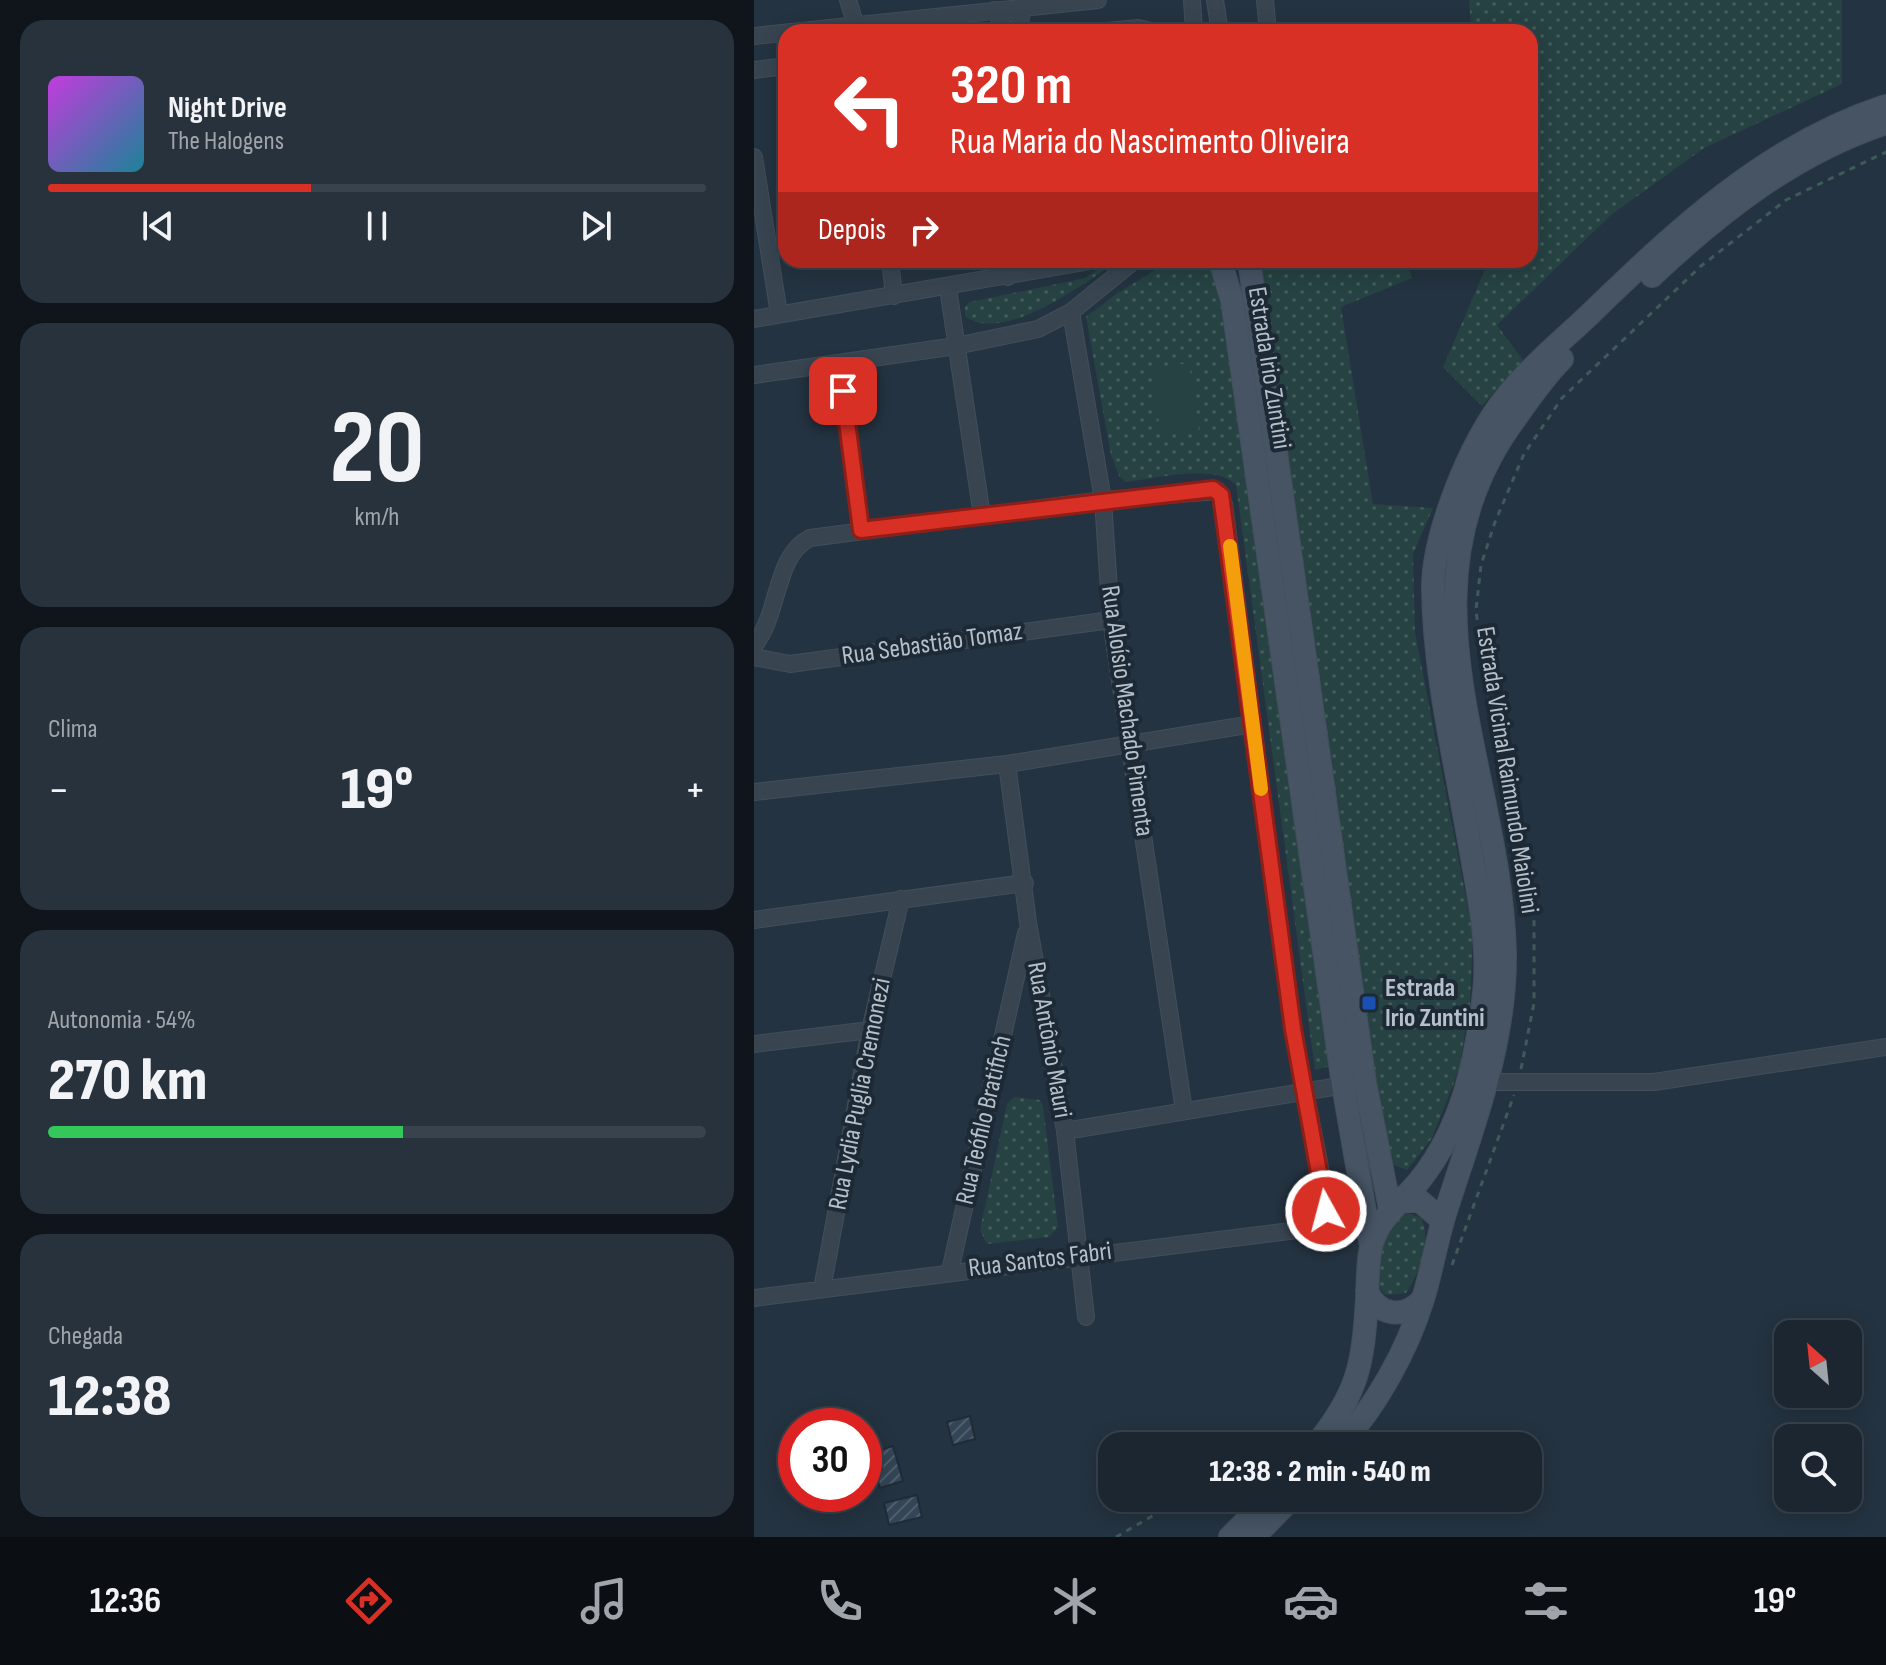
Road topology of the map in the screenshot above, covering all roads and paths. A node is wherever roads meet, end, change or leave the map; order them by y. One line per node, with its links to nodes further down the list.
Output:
1 (848, 0): 8 (street)
2 (1098, 0): 6 (street)
3 (1192, 0): 12 (street)
4 (1215, 0): 13 (street)
5 (1265, 0): 14 (street)
6 (1023, 8): 7 (street); 11 (street)
7 (994, 10): 8 (street); 10 (street)
8 (855, 23): 9 (street)
9 (847, 24)
10 (1002, 24)
11 (1020, 24)
12 (1194, 24)
13 (1219, 24)
14 (1267, 24)
15 (778, 33): 16 (street)
16 (754, 36)
17 (778, 67): 18 (street)
18 (754, 70)
19 (1886, 106): 59 (main road, Estrada Vicinal Raimundo Maiolini)
20 (1886, 123): 53 (main road, Estrada Vicinal Raimundo Maiolini)
21 (1886, 152): 54 (path)
22 (754, 157): 31 (street)
23 (891, 268): 29 (street)
24 (1008, 268): 28 (street)
25 (1125, 268): 30 (street)
26 (1222, 268): 55 (main road, Estrada Irio Zuntini)
27 (1250, 268): 55 (main road, Estrada Irio Zuntini)
28 (948, 288): 29 (street); 33 (street)
29 (894, 296): 31 (street)
30 (1071, 312): 33 (street); 36 (street, Rua Aloísio Machado Pimenta)
31 (779, 314): 32 (street)
32 (754, 319)
33 (956, 346): 34 (street); 37 (street)
34 (840, 363): 35 (street); 38 (street)
35 (754, 375)
36 (1103, 500): 37 (street); 39 (street, Rua Aloísio Machado Pimenta); 42 (street)
37 (982, 516): 38 (street)
38 (861, 530): 40 (street)
39 (1111, 620): 41 (street, Rua Sebastião Tomaz); 43 (street, Rua Aloísio Machado Pimenta)
40 (754, 646)
41 (754, 657)
42 (1253, 724): 43 (street); 56 (street)
43 (1130, 744): 44 (street); 57 (street, Rua Aloísio Machado Pimenta)
44 (1007, 764): 45 (street); 46 (street, Rua Antônio Mauri)
45 (754, 792)
46 (1025, 883): 47 (street); 49 (street, Rua Antônio Mauri)
47 (901, 899): 48 (street); 50 (street, Rua Lydia Puglia Cremonezi)
48 (754, 920)
49 (1028, 922): 58 (street, Rua Antônio Mauri); 64 (street, Rua Teófilo Bratifich)
50 (870, 1030): 51 (street); 65 (street, Rua Lydia Puglia Cremonezi)
51 (754, 1044)
52 (1886, 1047): 54 (street)
53 (1489, 1082): 54 (street); 60 (main road, Estrada Vicinal Raimundo Maiolini)
54 (1518, 1083): 63 (path)
55 (1354, 1084): 56 (street); 59 (main road, Estrada Irio Zuntini); 61 (main road, Estrada Irio Zuntini)
56 (1306, 1090): 57 (street); 62 (street, Rua Santos Fabri)
57 (1184, 1111): 58 (street)
58 (1065, 1131): 62 (street, Rua Antônio Mauri)
59 (1395, 1205): 60 (main road); 61 (main road, Estrada Vicinal Raimundo Maiolini)
60 (1443, 1221): 68 (main road, Estrada Vicinal Raimundo Maiolini)
61 (1371, 1246): 66 (main road)
62 (1078, 1256): 64 (street, Rua Santos Fabri); 69 (street, Rua Antônio Mauri)
63 (1450, 1270)
64 (950, 1271): 65 (street, Rua Santos Fabri)
65 (822, 1289): 67 (street, Rua Santos Fabri)
66 (1367, 1291): 68 (main road); 70 (main road)
67 (754, 1298)
68 (1423, 1299): 71 (main road, Estrada Vicinal Raimundo Maiolini)
69 (1086, 1317)
70 (1326, 1432)
71 (1350, 1432)
72 (1164, 1512): 75 (path)
73 (1273, 1512): 74 (main road)
74 (1251, 1528): 76 (main road)
75 (1116, 1537)
76 (1230, 1537)

